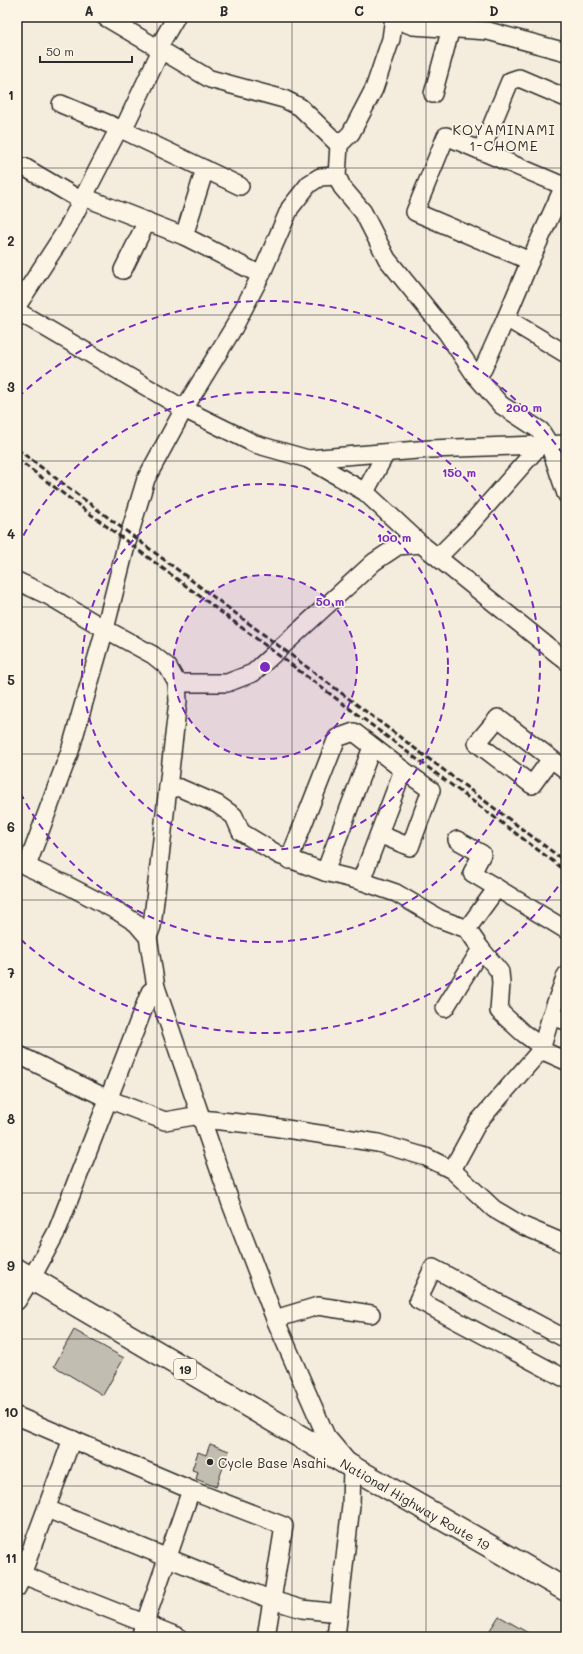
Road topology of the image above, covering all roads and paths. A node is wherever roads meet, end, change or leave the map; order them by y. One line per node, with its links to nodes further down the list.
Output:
1 (105, 17): 5 (street)
2 (176, 17): 5 (street)
3 (394, 18): 4 (street); 11 (street)
4 (451, 28): 6 (street); 7 (street)
5 (159, 49): 10 (street); 11 (street)
6 (566, 52)
7 (432, 94)
8 (566, 98): 12 (street)
9 (61, 104): 10 (street)
10 (121, 129): 14 (street); 18 (street)
11 (340, 145): 15 (street)
12 (480, 151): 17 (street); 21 (street)
13 (24, 167): 18 (street)
14 (206, 169): 16 (street); 20 (street)
15 (336, 176): 23 (street); 28 (street)
16 (240, 186)
17 (565, 186): 21 (street)
18 (83, 199): 19 (street); 24 (street)
19 (146, 221): 20 (street); 22 (street)
20 (184, 236): 23 (street)
21 (530, 261): 26 (street)
22 (124, 270)
23 (262, 275): 29 (street)
24 (17, 306)
25 (17, 311): 29 (street)
26 (506, 318): 27 (street); 28 (street)
27 (566, 354)
28 (474, 375): 30 (street)
29 (184, 409): 33 (street); 39 (street)
30 (545, 444): 31 (street); 32 (street); 35 (street); 37 (street)
31 (566, 444)
32 (386, 452): 33 (street); 34 (street)
33 (308, 459): 34 (street)
34 (365, 492): 36 (street)
35 (566, 494)
36 (421, 544): 37 (street); 41 (street)
37 (438, 557): 40 (street)
38 (17, 581): 39 (street)
39 (104, 629): 41 (street); 50 (street)
40 (566, 661)
41 (177, 683): 46 (street)
42 (372, 747): 44 (street); 49 (street); 51 (street)
43 (551, 759): 45 (street)
44 (403, 770): 47 (street); 47 (street)
45 (566, 770)
46 (168, 787): 49 (street); 56 (street)
47 (380, 834): 52 (street)
48 (457, 840): 53 (street)
49 (289, 860): 51 (street)
50 (22, 864): 56 (street)
51 (325, 872): 52 (street)
52 (362, 881): 54 (street)
53 (497, 888): 54 (street); 55 (street)
54 (467, 929): 57 (street)
55 (566, 930)
56 (148, 937): 59 (street)
57 (481, 949): 60 (street); 62 (street)
58 (566, 975): 61 (street)
59 (156, 986): 65 (street); 66 (street)
60 (445, 1008)
61 (558, 1019): 62 (street)
62 (542, 1048): 64 (street); 67 (street)
63 (17, 1054): 65 (street)
64 (566, 1061)
65 (108, 1099): 66 (street); 69 (street)
66 (200, 1117): 67 (street); 72 (street)
67 (452, 1170): 68 (street)
68 (566, 1244)
69 (24, 1274): 70 (street); 77 (highway, National Highway Route 19 / 19)
70 (17, 1301)
71 (371, 1314): 72 (street)
72 (275, 1319): 77 (street)
73 (566, 1339): 74 (street)
74 (566, 1379)
75 (17, 1416): 76 (street)
76 (72, 1439): 78 (street); 79 (street)
77 (352, 1468): 82 (highway, National Highway Route 19 / 19); 84 (street)
78 (191, 1490): 80 (street); 83 (street)
79 (47, 1509): 80 (street); 81 (street)
80 (168, 1558): 83 (street); 85 (street)
81 (20, 1581): 85 (street)
82 (566, 1590)
83 (272, 1600): 84 (street); 87 (street)
84 (339, 1613): 88 (street)
85 (143, 1631): 86 (street)
86 (179, 1637)
87 (266, 1637)
88 (336, 1637)

